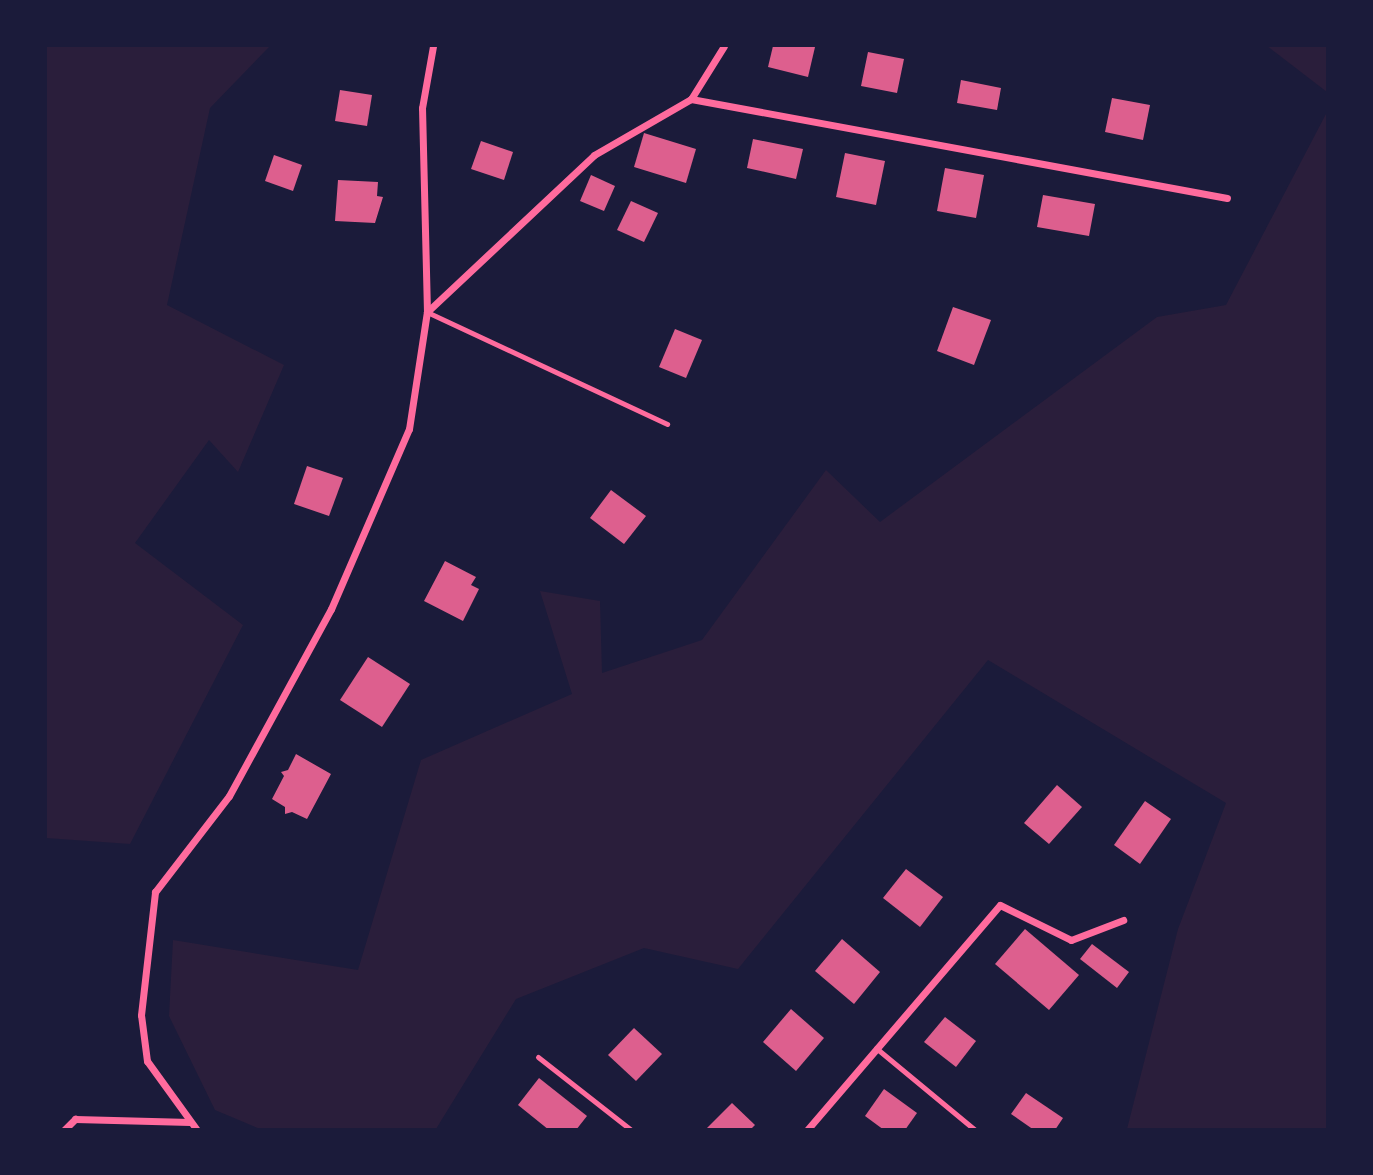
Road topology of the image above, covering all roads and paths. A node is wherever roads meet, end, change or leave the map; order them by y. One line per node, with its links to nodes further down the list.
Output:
1 (433, 46): 5 (street)
2 (724, 46): 3 (street)
3 (691, 99): 4 (street); 5 (street)
4 (1227, 198)
5 (427, 312): 6 (lane); 10 (street)
6 (667, 424)
7 (1123, 920): 8 (street)
8 (876, 1048): 14 (street); 15 (lane)
9 (538, 1057): 13 (lane)
10 (190, 1122): 11 (street); 12 (street)
11 (64, 1129)
12 (197, 1129)
13 (631, 1129)
14 (807, 1129)
15 (975, 1129)

